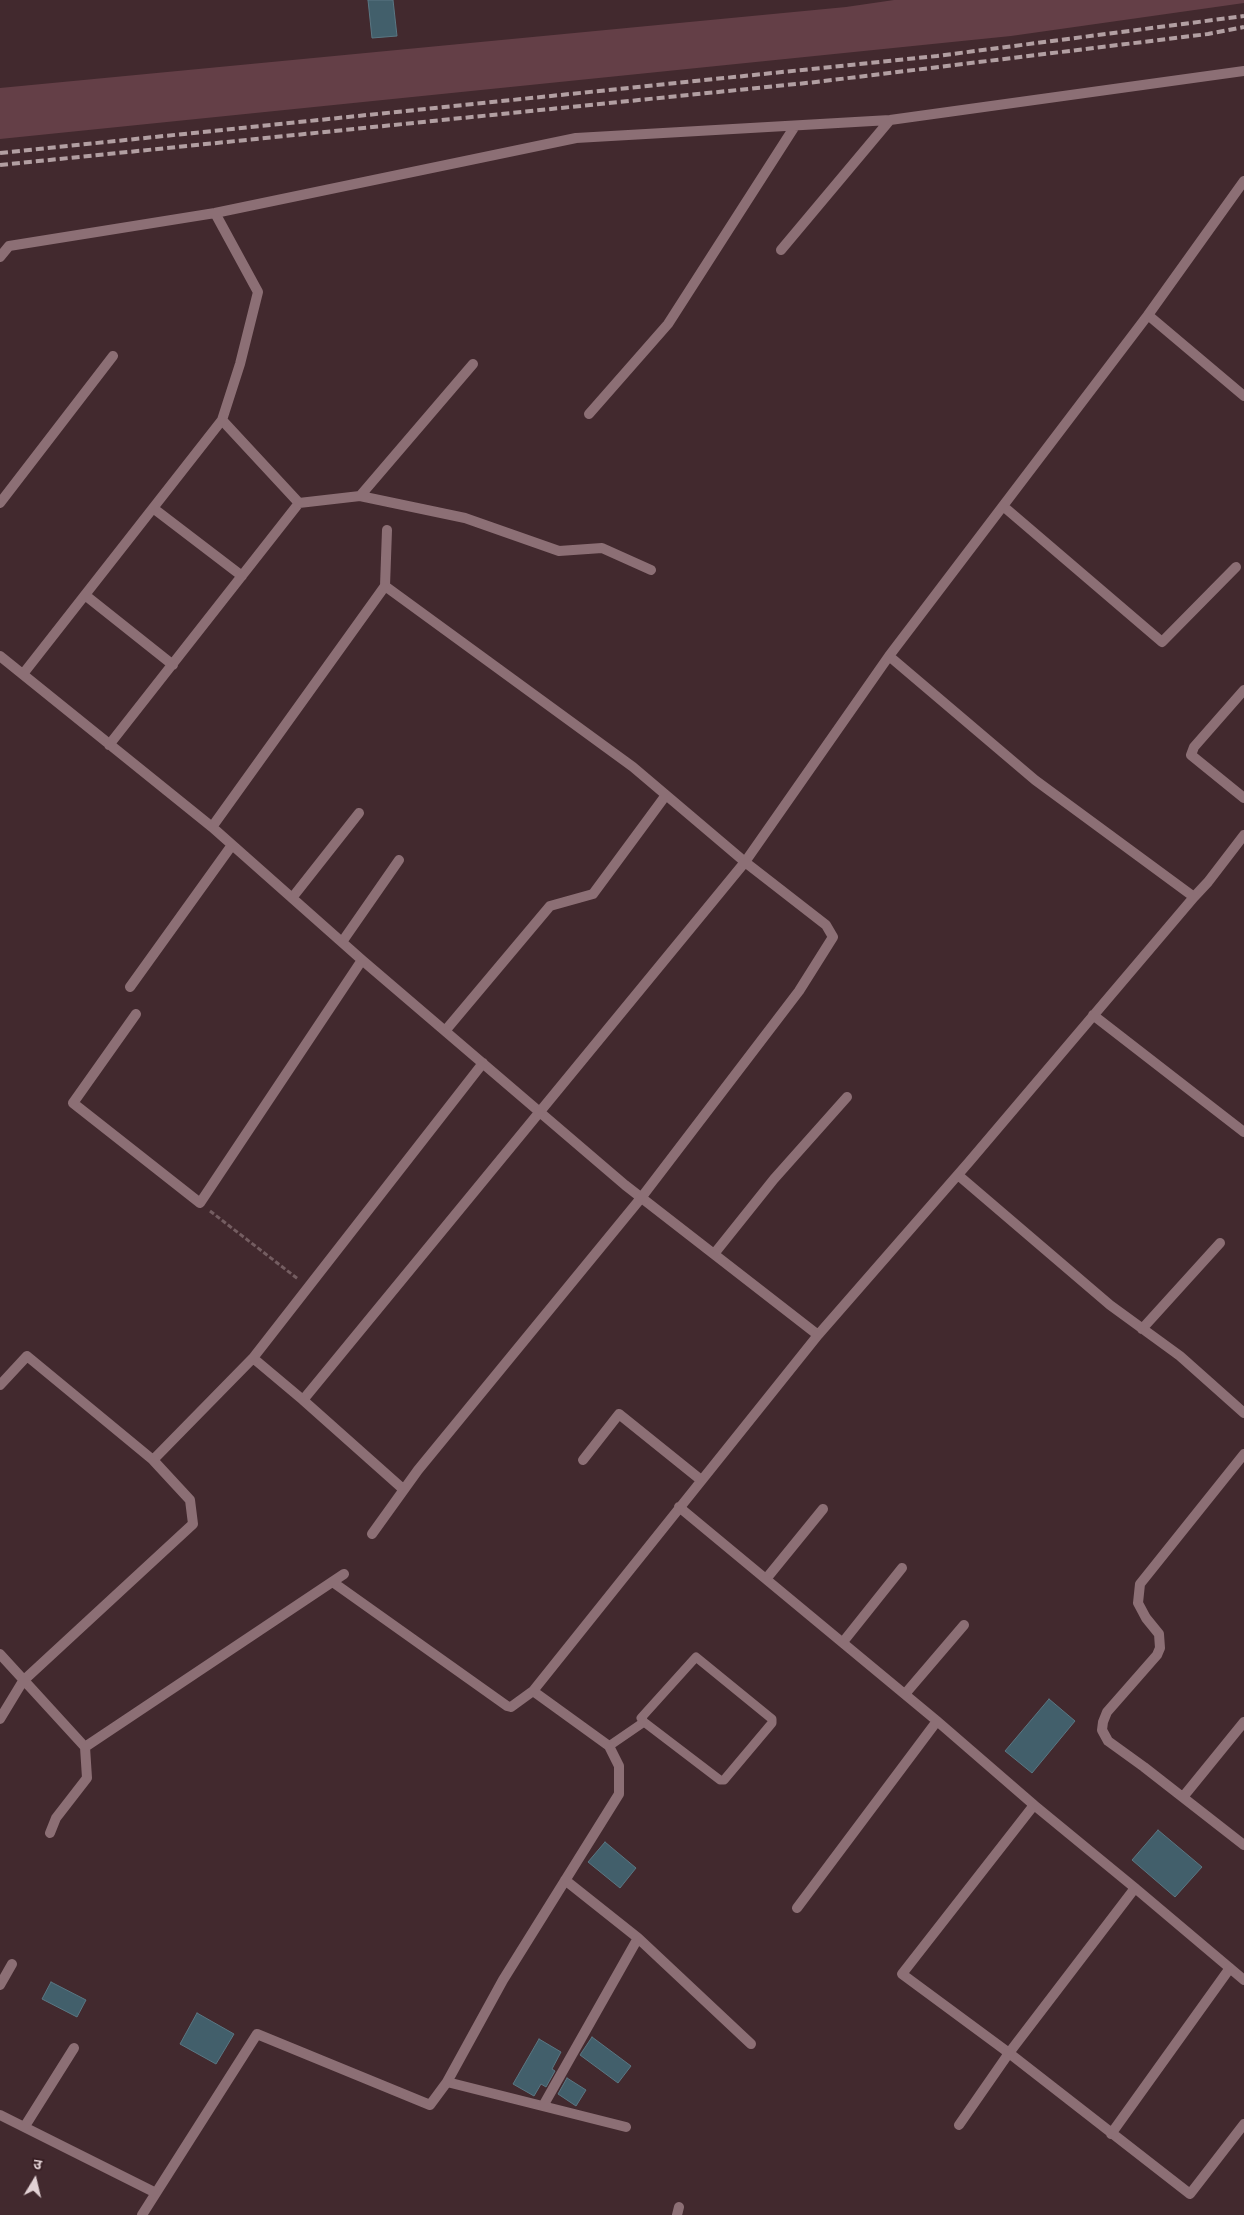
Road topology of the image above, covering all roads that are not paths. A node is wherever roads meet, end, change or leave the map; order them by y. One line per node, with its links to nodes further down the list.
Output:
1 (1244, 71): 2 (street)
2 (890, 120): 3 (street); 6 (street)
3 (795, 126): 5 (street); 12 (street)
4 (1244, 181): 8 (street)
5 (215, 213): 7 (street); 13 (street)
6 (781, 250)
7 (0, 257)
8 (1148, 315): 11 (street); 17 (street)
9 (114, 356): 15 (street)
10 (473, 364): 14 (street)
11 (1244, 396)
12 (588, 414)
13 (222, 420): 16 (street); 18 (street)
14 (360, 496): 16 (street); 21 (street)
15 (0, 503)
16 (299, 503): 22 (street)
17 (1003, 506): 20 (street); 26 (street)
18 (153, 508): 22 (street); 24 (street)
19 (387, 530): 23 (street)
20 (1236, 567)
21 (650, 570)
22 (242, 576): 27 (street)
23 (385, 586): 31 (street); 34 (street)
24 (85, 595): 27 (street); 28 (street)
25 (0, 656): 28 (street)
26 (889, 656): 38 (street); 39 (street)
27 (172, 665): 30 (street)
28 (23, 674): 30 (street)
29 (1244, 690): 32 (street)
30 (109, 745): 34 (street)
31 (666, 795): 38 (street); 46 (street)
32 (1244, 798)
33 (359, 813): 40 (street)
34 (212, 827): 36 (street)
35 (1244, 835): 39 (street)
36 (232, 845): 40 (street); 43 (street)
37 (399, 860): 41 (street)
38 (745, 862): 49 (street); 52 (street)
39 (1194, 897): 45 (street)
40 (292, 898): 41 (street)
41 (342, 942): 42 (street)
42 (362, 960): 44 (street); 46 (street)
43 (130, 987)
44 (136, 1014)
45 (1093, 1015): 50 (street); 51 (street)
46 (445, 1031): 47 (street)
47 (482, 1063): 49 (street); 57 (street)
48 (847, 1097): 54 (street)
49 (539, 1112): 52 (street); 59 (street)
50 (1244, 1132)
51 (958, 1175): 55 (street); 56 (street)
52 (641, 1198): 54 (street); 65 (street)
53 (1220, 1243): 55 (street)
54 (714, 1254): 56 (street)
55 (1142, 1329): 60 (street)
56 (818, 1335): 64 (street)
57 (253, 1358): 59 (street); 62 (street)
58 (0, 1385): 62 (street)
59 (303, 1400): 65 (street)
60 (1244, 1413)
61 (1244, 1454): 85 (street)
62 (153, 1460): 76 (street)
63 (583, 1460): 64 (street)
64 (701, 1480): 66 (street)
65 (402, 1489): 68 (street)
66 (679, 1506): 71 (street); 77 (street)
67 (823, 1509): 71 (street)
68 (372, 1534)
69 (902, 1568): 74 (street)
70 (344, 1574): 72 (street)
71 (766, 1579): 74 (street)
72 (334, 1583): 77 (street); 84 (street)
73 (964, 1625): 78 (street)
74 (843, 1642): 78 (street)
75 (0, 1654): 76 (street)
76 (23, 1681): 79 (street); 84 (street)
77 (533, 1692): 83 (street)
78 (905, 1694): 80 (street)
79 (0, 1719)
80 (937, 1721): 86 (street); 91 (street)
81 (644, 1722): 81 (lane); 83 (lane)
82 (1244, 1722): 85 (street)
83 (609, 1746): 89 (street)
84 (86, 1747): 87 (street)
85 (1184, 1797): 88 (street)
86 (1034, 1805): 90 (street); 99 (street)
87 (50, 1833)
88 (1244, 1845)
89 (565, 1880): 92 (street); 100 (street)
90 (1135, 1888): 94 (street); 99 (street)
91 (797, 1908)
92 (638, 1938): 97 (street); 101 (street)
93 (12, 1964): 96 (street)
94 (1230, 1968): 95 (street); 107 (street)
95 (1244, 1980)
96 (0, 1985)
97 (751, 2044)
98 (74, 2048): 105 (street)
99 (1009, 2053): 104 (street); 107 (street)
100 (446, 2082): 101 (street); 108 (street)
101 (543, 2106): 106 (street)
102 (0, 2115): 105 (street)
103 (1244, 2124): 107 (street)
104 (959, 2125)
105 (25, 2126): 108 (street)
106 (626, 2127)
107 (1111, 2134)
108 (154, 2192): 109 (street)
109 (142, 2215)

